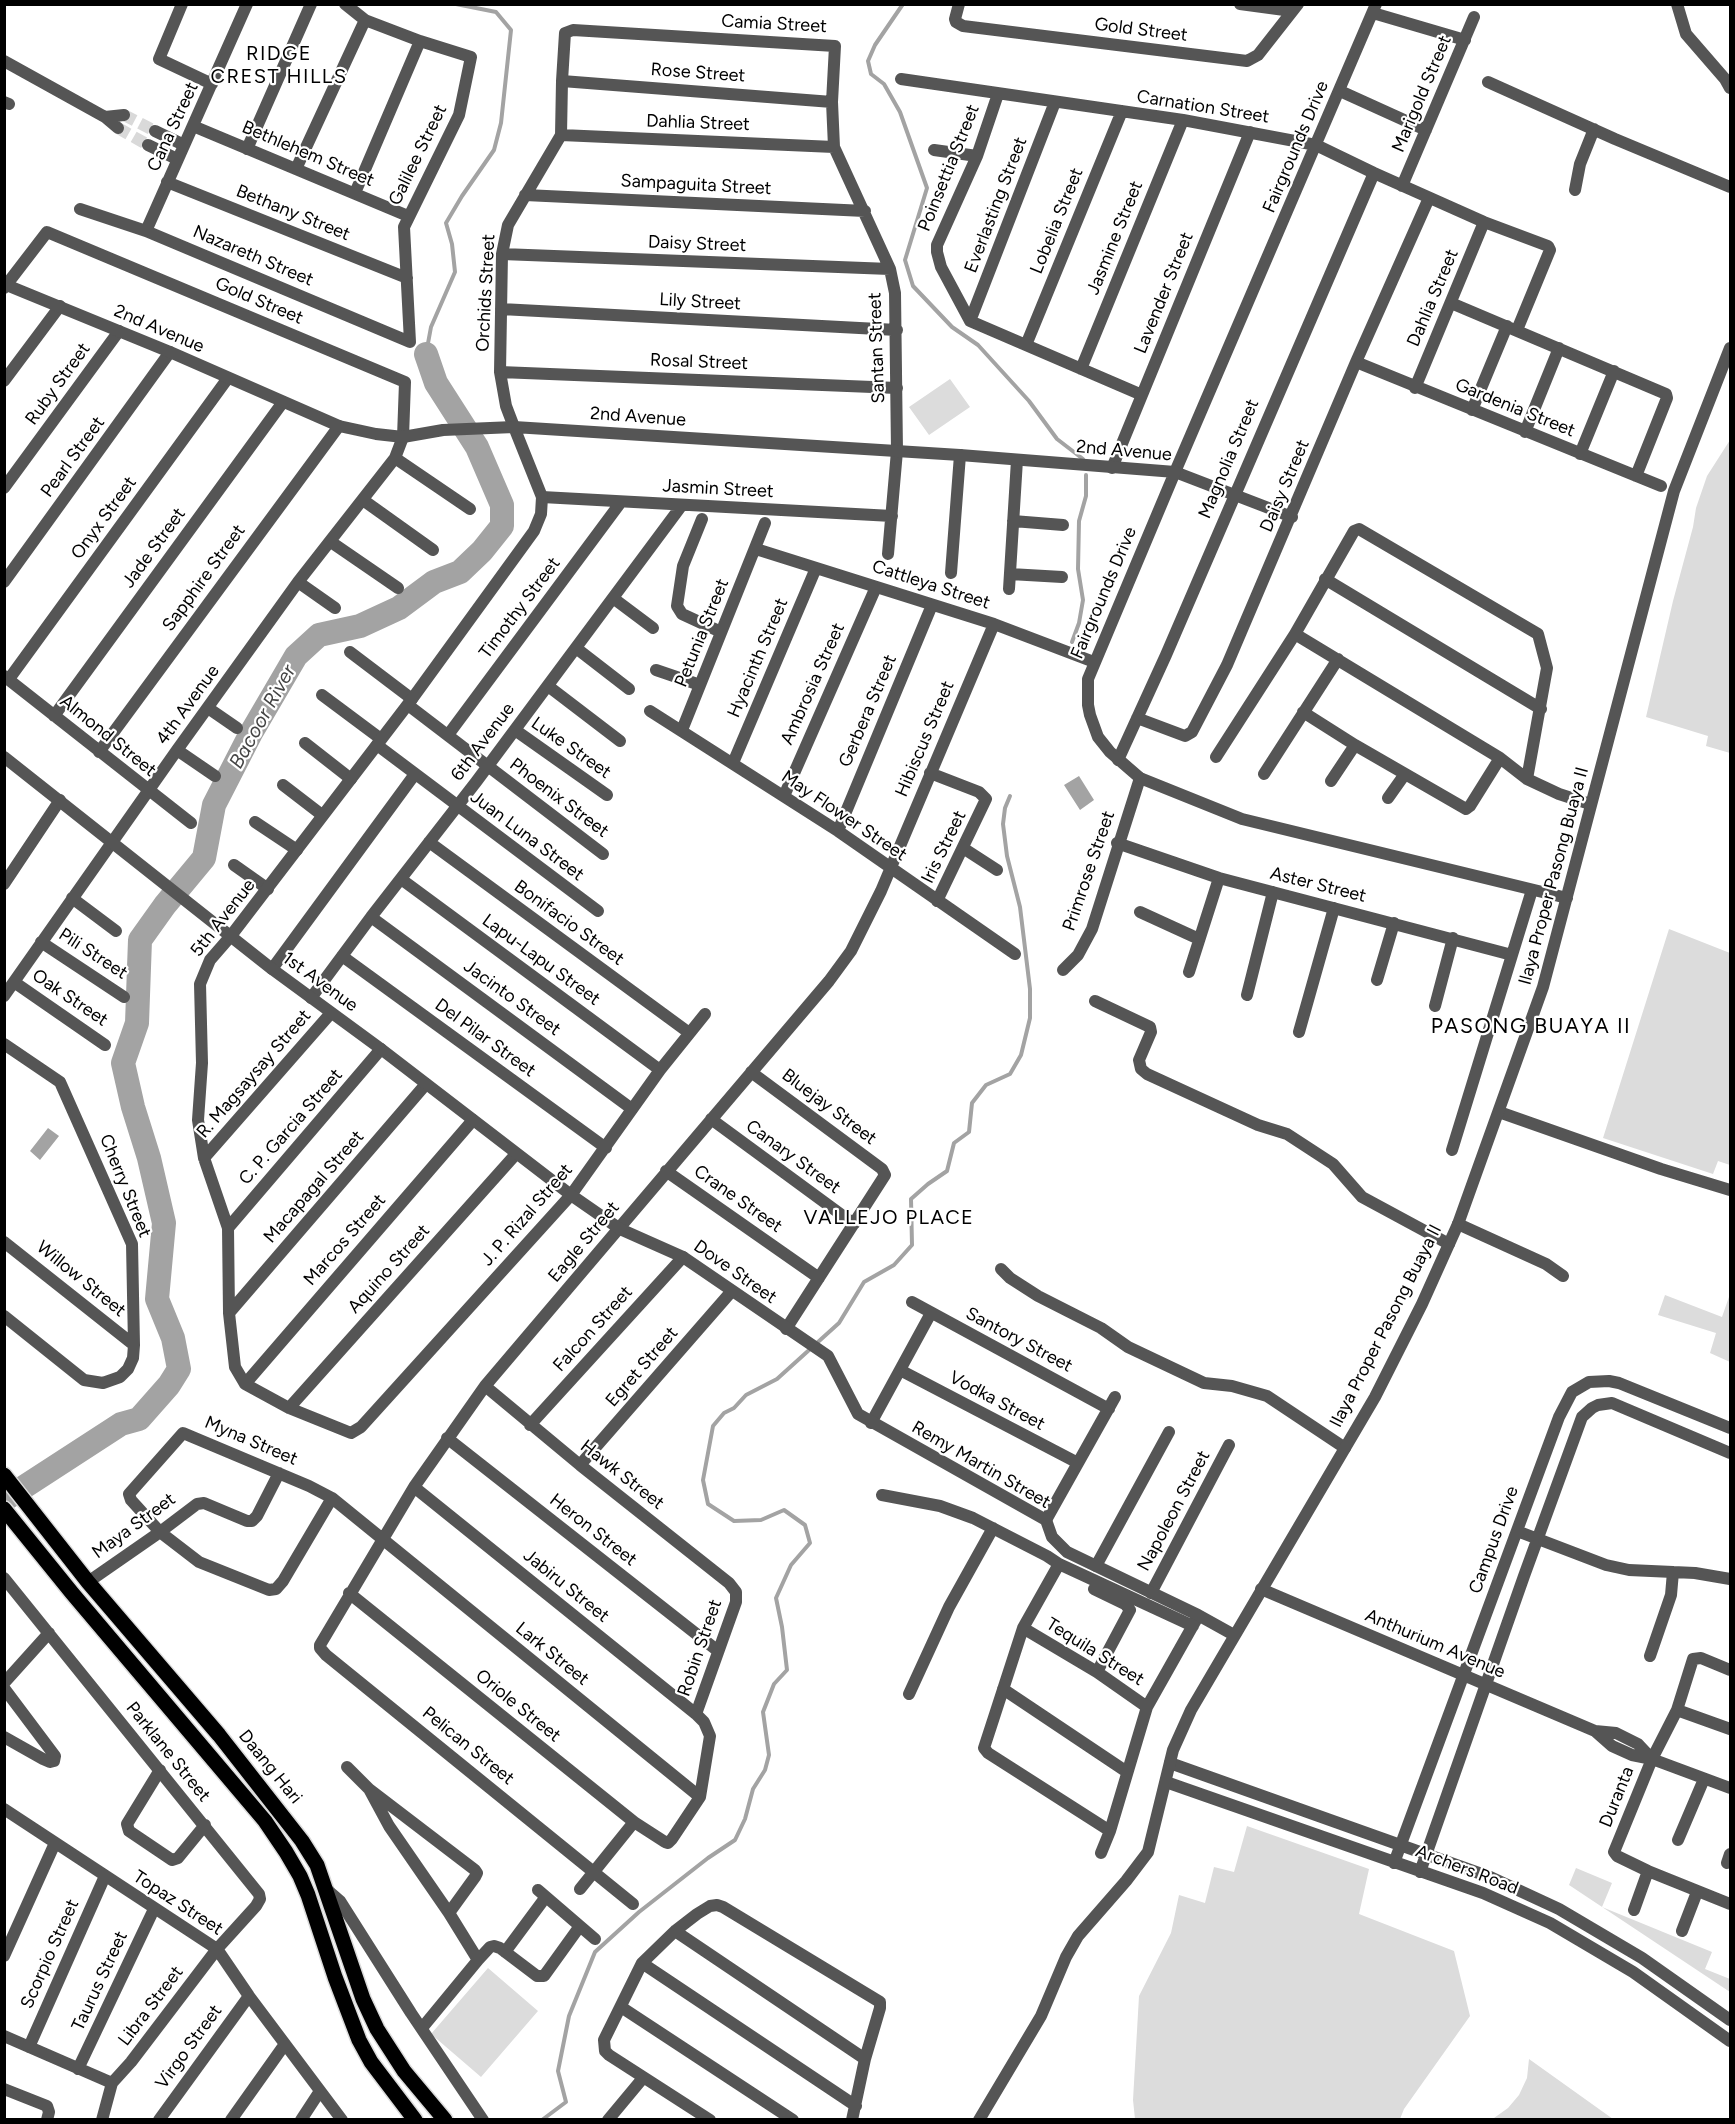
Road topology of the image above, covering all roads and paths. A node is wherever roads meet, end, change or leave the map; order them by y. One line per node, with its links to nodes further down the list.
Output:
1 (182, 4): 20 (street)
2 (247, 4): 20 (street, Cana Street)
3 (311, 4): 41 (street)
4 (345, 4): 11 (street)
5 (959, 4): 8 (street, Gold Street)
6 (1240, 4): 8 (street)
7 (1677, 4): 21 (street)
8 (1295, 8)
9 (1375, 9): 13 (street); 22 (street, Fairgrounds Drive)
10 (1474, 17): 13 (street, Marigold Street)
11 (365, 20): 14 (street); 45 (street)
12 (567, 31): 15 (street, Camia Street); 18 (street, Orchids Street)
13 (1465, 40): 33 (street, Marigold Street)
14 (420, 41): 51 (street); 56 (street, Galilee Street)
15 (835, 46): 24 (street, Santan Street)
16 (4, 61): 28 (street)
17 (901, 79): 23 (street, Carnation Street)
18 (562, 81): 24 (street, Rose Street); 36 (street, Orchids Street)
19 (1488, 82): 32 (street)
20 (212, 84): 30 (street, Cana Street)
21 (1731, 88)
22 (1340, 91): 33 (street); 39 (street, Fairgrounds Drive)
23 (998, 94): 25 (street, Carnation Street); 43 (street, Poinsettia Street)
24 (832, 102): 40 (street, Santan Street)
25 (1055, 102): 26 (street, Carnation Street); 66 (street, Everlasting Street)
26 (1122, 111): 29 (street, Carnation Street); 71 (street, Lobelia Street)
27 (124, 116): 28 (street)
28 (105, 117): 31 (street)
29 (1183, 120): 35 (street, Carnation Street); 76 (street, Jasmine Street)
30 (193, 126): 38 (street, Cana Street); 41 (street, Bethlehem Street)
31 (118, 128)
32 (1594, 129): 49 (street); 50 (street)
33 (1426, 130): 48 (street, Marigold Street)
34 (156, 131): 38 (street)
35 (1250, 132): 39 (street, Carnation Street); 83 (street, Lavender Street)
36 (561, 135): 40 (street, Dahlia Street); 52 (street, Orchids Street)
37 (148, 145): 44 (street)
38 (184, 145): 44 (street, Cana Street)
39 (1316, 145): 46 (street, Carnation Street); 96 (street, Fairgrounds Drive)
40 (834, 147): 55 (street, Santan Street)
41 (247, 149): 45 (street, Bethlehem Street)
42 (934, 150): 43 (street)
43 (977, 156): 66 (street, Poinsettia Street)
44 (177, 159): 47 (street, Cana Street)
45 (296, 170): 51 (street, Bethlehem Street)
46 (1374, 173): 48 (street, Carnation Street); 100 (street, Magnolia Street)
47 (167, 182): 58 (street, Cana Street); 61 (street, Bethany Street)
48 (1402, 186): 53 (street, Carnation Street)
49 (1731, 187)
50 (1575, 190)
51 (355, 193): 56 (street, Bethlehem Street)
52 (525, 195): 55 (street, Sampaguita Street); 59 (street, Orchids Street)
53 (1429, 198): 57 (street, Carnation Street); 75 (street, Daisy Street)
54 (80, 209): 58 (street, Nazareth Street)
55 (865, 211): 60 (street, Santan Street)
56 (408, 216): 61 (street, Galilee Street)
57 (1484, 222): 63 (street, Dahlia Street); 67 (street, Carnation Street)
58 (147, 231): 70 (street, Nazareth Street)
59 (502, 254): 60 (street, Daisy Street); 65 (street, Orchids Street)
60 (890, 269): 68 (street, Santan Street)
61 (406, 278): 70 (street, Galilee Street)
62 (5, 285): 64 (street, 2nd Avenue); 89 (street, Gold Street)
63 (1451, 303): 67 (street); 82 (street, Dahlia Street)
64 (60, 306): 69 (street, 2nd Avenue); 80 (street)
65 (501, 309): 68 (street, Lily Street); 78 (street, Orchids Street)
66 (970, 321): 71 (street)
67 (1512, 328): 72 (street); 85 (street)
68 (897, 330): 81 (street, Santan Street)
69 (119, 331): 74 (street, 2nd Avenue); 99 (street, Ruby Street)
70 (410, 342)
71 (1026, 345): 76 (street)
72 (1559, 348): 77 (street); 88 (street)
73 (1731, 348): 181 (street, Ilaya Proper Pasong Buaya II)
74 (170, 352): 79 (street, 2nd Avenue); 121 (street, Pearl Street)
75 (1356, 362): 82 (street, Gardenia Street); 107 (street, Daisy Street)
76 (1081, 369): 83 (street)
77 (1614, 371): 91 (street); 97 (street)
78 (500, 372): 81 (street, Rosal Street); 87 (street, Orchids Street)
79 (228, 378): 84 (street, 2nd Avenue); 138 (street, Onyx Street)
80 (4, 381)
81 (897, 388): 90 (street, Santan Street)
82 (1415, 388): 85 (street, Gardenia Street)
83 (1142, 395): 95 (street, Lavender Street)
84 (283, 402): 86 (street, 2nd Avenue); 148 (street, Jade Street)
85 (1472, 410): 88 (street, Gardenia Street)
86 (339, 426): 89 (street, 2nd Avenue); 159 (street, Sapphire Street)
87 (508, 427): 89 (street, 2nd Avenue); 90 (street, 2nd Avenue); 101 (street, Orchids Street)
88 (1525, 432): 91 (street, Gardenia Street)
89 (403, 437): 93 (street, 4th Avenue)
90 (897, 451): 92 (street, 2nd Avenue); 106 (street, Santan Street)
91 (1580, 454): 97 (street, Gardenia Street)
92 (960, 455): 94 (street, 2nd Avenue); 117 (street)
93 (395, 458): 102 (street, 4th Avenue); 105 (street)
94 (1017, 460): 95 (street, 2nd Avenue); 109 (street)
95 (1112, 468): 96 (street, 2nd Avenue)
96 (1175, 472): 100 (street, 2nd Avenue); 136 (street, Fairgrounds Drive)
97 (1636, 476): 98 (street, Gardenia Street)
98 (1661, 486)
99 (4, 488)
100 (1234, 494): 107 (street, 2nd Avenue); 149 (street, Magnolia Street)
101 (542, 497): 103 (street, Jasmin Street); 143 (street, 5th Avenue)
102 (363, 500): 112 (street, 4th Avenue); 114 (street)
103 (621, 502): 104 (street, Jasmin Street); 153 (street, Timothy Street)
104 (682, 505): 106 (street, Jasmin Street); 126 (street, 6th Avenue)
105 (470, 509)
106 (892, 516): 115 (street, Santan Street)
107 (1292, 517): 149 (street, Daisy Street)
108 (702, 519): 131 (street)
109 (1013, 521): 111 (street); 118 (street)
110 (765, 523): 113 (street, Petunia Street)
111 (1063, 525)
112 (331, 542): 122 (street, 4th Avenue); 124 (street)
113 (756, 549): 116 (street, Cattleya Street); 131 (street, Petunia Street)
114 (434, 550)
115 (888, 554)
116 (816, 568): 123 (street, Cattleya Street); 164 (street, Hyacinth Street)
117 (951, 573)
118 (1010, 574): 119 (street); 125 (street)
119 (1062, 578)
120 (1325, 579): 132 (street); 145 (street); 145 (street)
121 (4, 582)
122 (298, 582): 128 (street); 144 (street, 4th Avenue)
123 (876, 587): 127 (street, Cattleya Street); 178 (street, Ambrosia Street)
124 (398, 588)
125 (1009, 589)
126 (613, 598): 130 (street); 133 (street, 6th Avenue)
127 (932, 605): 129 (street, Cattleya Street); 186 (street, Gerbera Street)
128 (335, 608)
129 (994, 624): 136 (street, Cattleya Street); 166 (street, Hibiscus Street)
130 (653, 628)
131 (721, 632): 139 (street, Petunia Street)
132 (1295, 634): 135 (street); 160 (street)
133 (576, 648): 140 (street, 6th Avenue); 141 (street)
134 (350, 652): 143 (street, Phoenix Street)
135 (1338, 659): 147 (street); 161 (street)
136 (1094, 662): 162 (street, Fairgrounds Drive)
137 (656, 670): 139 (street)
138 (7, 677): 148 (street, Almond Street)
139 (700, 685): 152 (street, Petunia Street)
140 (548, 686): 151 (street, 6th Avenue); 154 (street)
141 (629, 689)
142 (322, 695): 155 (street, Juan Luna Street)
143 (410, 702): 153 (street, Phoenix Street); 155 (street, 5th Avenue)
144 (208, 708): 150 (street); 158 (street, 4th Avenue)
145 (1541, 709): 173 (street)
146 (650, 711): 152 (street, May Flower Street)
147 (1303, 712): 157 (street); 168 (street)
148 (54, 716): 159 (street, Almond Street)
149 (1137, 718): 162 (street, Magnolia Street)
150 (237, 728)
151 (515, 730): 165 (street, 6th Avenue); 177 (street, Luke Street)
152 (682, 730): 164 (street, May Flower Street)
153 (448, 735): 165 (street, Phoenix Street)
154 (620, 741)
155 (379, 742): 167 (street, Juan Luna Street); 172 (street, 5th Avenue)
156 (305, 743): 172 (street)
157 (1355, 745): 169 (street); 174 (street)
158 (177, 750): 170 (street); 176 (street, 4th Avenue)
159 (99, 752): 176 (street, Almond Street)
160 (1216, 757)
161 (1500, 758): 169 (street); 173 (street)
162 (1118, 760): 171 (street, Fairgrounds Drive)
163 (6, 761): 180 (street, 1st Avenue)
164 (733, 763): 178 (street, May Flower Street)
165 (488, 766): 182 (street, 6th Avenue); 192 (street, Phoenix Street)
166 (930, 772): 190 (street, Iris Street); 194 (street, Hibiscus Street)
167 (415, 774): 182 (street, Juan Luna Street); 218 (street)
168 (1264, 774)
169 (1405, 774): 179 (street)
170 (215, 776)
171 (1140, 778): 189 (street, Primrose Street); 200 (street, Fairgrounds Drive)
172 (351, 779): 183 (street, 5th Avenue)
173 (1527, 779): 181 (street)
174 (1331, 781)
175 (283, 785): 183 (street)
176 (148, 791): 185 (street, Almond Street); 187 (street, 4th Avenue)
177 (607, 795)
178 (784, 796): 186 (street, May Flower Street)
179 (1388, 798)
180 (60, 800): 187 (street, 1st Avenue); 198 (street)
181 (1590, 804): 203 (street, Ilaya Proper Pasong Buaya II)
182 (457, 806): 188 (street, 6th Avenue); 206 (street, Juan Luna Street)
183 (322, 815): 191 (street, 5th Avenue)
184 (255, 822): 191 (street)
185 (190, 823)
186 (838, 831): 194 (street, May Flower Street)
187 (112, 842): 202 (street, 4th Avenue); 211 (street, 1st Avenue)
188 (429, 842): 197 (street, 6th Avenue); 231 (street, Bonifacio Street)
189 (1118, 843): 196 (street, Aster Street); 219 (street, Primrose Street)
190 (963, 848): 195 (street); 204 (street, Iris Street)
191 (297, 850): 199 (street, 5th Avenue)
192 (603, 854)
193 (234, 865): 199 (street)
194 (889, 868): 204 (street, May Flower Street); 237 (street, Eagle Street)
195 (997, 870)
196 (1219, 878): 201 (street, Aster Street); 213 (street)
197 (401, 879): 208 (street, 6th Avenue); 236 (street, Lapu-Lapu Street)
198 (4, 884)
199 (268, 889): 211 (street, 5th Avenue)
200 (1532, 890): 203 (street, Fairgrounds Drive); 216 (street)
201 (1273, 892): 205 (street, Aster Street); 223 (street)
202 (72, 898): 210 (street); 214 (street, 4th Avenue)
203 (1567, 898): 240 (street, Ilaya Proper Pasong Buaya II)
204 (937, 901): 215 (street, May Flower Street)
205 (1334, 908): 209 (street, Aster Street); 232 (street)
206 (598, 911)
207 (1140, 912): 213 (street)
208 (371, 917): 217 (street, 6th Avenue); 239 (street, Jacinto Street)
209 (1394, 923): 212 (street, Aster Street); 221 (street)
210 (116, 931)
211 (230, 937): 218 (street, 1st Avenue); 246 (street, 5th Avenue)
212 (1454, 938): 216 (street, Aster Street); 228 (street)
213 (1199, 939): 220 (street)
214 (41, 942): 222 (street, 4th Avenue); 225 (street, Pili Street)
215 (1015, 954)
216 (1512, 955): 244 (street)
217 (342, 956): 226 (street, 6th Avenue); 243 (street, Del Pilar Street)
218 (272, 969): 226 (street, 1st Avenue)
219 (1063, 970)
220 (1189, 972)
221 (1377, 980)
222 (14, 982): 224 (street, 4th Avenue); 234 (street, Oak Street)
223 (1247, 995)
224 (4, 996)
225 (124, 997)
226 (311, 998): 229 (street, 1st Avenue)
227 (1095, 1001): 255 (street)
228 (1435, 1006)
229 (331, 1013): 235 (street, 1st Avenue); 246 (street, R. Magsaysay Street)
230 (705, 1014): 231 (street, J. P. Rizal Street)
231 (688, 1032): 236 (street, J. P. Rizal Street)
232 (1299, 1032)
233 (4, 1044): 266 (street, Cherry Street)
234 (105, 1045)
235 (381, 1049): 238 (street, 1st Avenue); 252 (street, C. P. Garcia Street)
236 (660, 1070): 239 (street, J. P. Rizal Street)
237 (751, 1072): 241 (street, Eagle Street); 250 (street, Bluejay Street)
238 (426, 1084): 242 (street, 1st Avenue); 263 (street, Macapagal Street)
239 (632, 1109): 243 (street, J. P. Rizal Street)
240 (1499, 1112): 248 (street); 251 (street, Ilaya Proper Pasong Buaya II)
241 (711, 1119): 247 (street, Eagle Street); 250 (street, Canary Street)
242 (473, 1120): 245 (street, 1st Avenue); 269 (street, Marcos Street)
243 (606, 1148): 249 (street, J. P. Rizal Street)
244 (1452, 1150)
245 (516, 1154): 249 (street, 1st Avenue); 271 (street, Aquino Street)
246 (204, 1158): 252 (street, 5th Avenue)
247 (666, 1171): 253 (street, Eagle Street); 259 (street, Crane Street)
248 (1731, 1190)
249 (571, 1195): 253 (street, 1st Avenue); 271 (street, J. P. Rizal Street)
250 (854, 1224): 259 (street)
251 (1458, 1224): 255 (street, Ilaya Proper Pasong Buaya II); 258 (street)
252 (228, 1227): 263 (street, 5th Avenue)
253 (620, 1229): 256 (street, Dove Street); 270 (street, Eagle Street)
254 (4, 1242): 266 (street, Willow Street)
255 (1449, 1244): 278 (street, Ilaya Proper Pasong Buaya II)
256 (683, 1257): 260 (street, Dove Street); 273 (street, Falcon Street)
257 (1001, 1269): 278 (street)
258 (1563, 1276)
259 (819, 1278): 265 (street)
260 (731, 1292): 265 (street, Dove Street); 281 (street, Egret Street)
261 (912, 1302): 262 (street, Santory Street)
262 (931, 1312): 268 (street); 280 (street, Santory Street)
263 (229, 1313): 269 (street, 5th Avenue)
264 (4, 1316): 266 (street, Cherry Street)
265 (786, 1329): 267 (street, Dove Street)
266 (134, 1345)
267 (825, 1355): 272 (street, Remy Martin Street)
268 (900, 1370): 272 (street); 280 (street, Vodka Street)
269 (245, 1384): 271 (street)
270 (485, 1386): 273 (street, Hawk Street); 276 (street, Eagle Street)
271 (289, 1408)
272 (871, 1423): 288 (street, Remy Martin Street)
273 (530, 1425): 281 (street, Hawk Street)
274 (1731, 1428): 290 (street, Campus Drive)
275 (1169, 1432): 294 (street)
276 (447, 1438): 284 (street, Eagle Street); 311 (street, Heron Street)
277 (1229, 1445): 304 (street, Napoleon Street)
278 (1345, 1448): 300 (street, Ilaya Proper Pasong Buaya II)
279 (1731, 1453): 293 (street)
280 (1078, 1463): 288 (street)
281 (580, 1465): 301 (street, Hawk Street)
282 (279, 1473): 286 (street, Myna Street); 291 (street, Maya Street); 291 (street, Myna Street)
283 (4, 1475): 299 (main road, Daang Hari)
284 (414, 1487): 292 (street, Eagle Street); 324 (street, Jabiru Street)
285 (882, 1495): 289 (street)
286 (332, 1498): 291 (street); 292 (street, Myna Street)
287 (4, 1509): 302 (main road)
288 (1046, 1520): 294 (street, Remy Martin Street)
289 (993, 1528): 295 (street); 321 (street)
290 (1517, 1531): 293 (street); 316 (street, Campus Drive)
291 (160, 1532): 299 (street, Maya Street)
292 (381, 1539): 303 (street, Eagle Street); 338 (street, Lark Street)
293 (1537, 1539): 296 (street); 318 (street)
294 (1096, 1566): 304 (street, Remy Martin Street)
295 (1057, 1567): 305 (street); 306 (street); 315 (street)
296 (1673, 1572): 297 (street); 313 (street)
297 (1731, 1579)
298 (5, 1582): 307 (street, Parklane Street)
299 (88, 1582): 302 (main road); 309 (main road, Daang Hari)
300 (1261, 1589): 308 (street, Ilaya Proper Pasong Buaya II); 316 (street, Anthurium Avenue)
301 (736, 1592): 311 (street, Robin Street)
302 (72, 1593): 312 (main road)
303 (349, 1593): 310 (street, Eagle Street); 341 (street, Oriole Street)
304 (1151, 1593): 305 (street, Remy Martin Street)
305 (1196, 1621): 308 (street, Remy Martin Street); 322 (street)
306 (1023, 1628): 315 (street, Tequila Street); 320 (street)
307 (49, 1633): 317 (street); 330 (street, Parklane Street)
308 (1234, 1635): 328 (street, Ilaya Proper Pasong Buaya II)
309 (140, 1642): 312 (main road); 332 (main road, Daang Hari)
310 (320, 1648): 352 (street, Pelican Street)
311 (717, 1651): 324 (street, Robin Street)
312 (125, 1656): 335 (main road)
313 (1650, 1656)
314 (1731, 1670): 323 (street, Duranta)
315 (1097, 1672): 322 (street, Tequila Street)
316 (1464, 1676): 318 (street, Anthurium Avenue); 348 (street, Campus Drive)
317 (4, 1683)
318 (1485, 1685): 327 (street, Anthurium Avenue); 350 (street)
319 (4, 1688): 326 (street)
320 (1003, 1689): 331 (street); 344 (street)
321 (909, 1694)
322 (1147, 1707): 331 (street)
323 (1677, 1710): 325 (street); 327 (street, Duranta)
324 (696, 1714): 338 (street, Robin Street)
325 (1731, 1729)
326 (4, 1737)
327 (1652, 1759): 333 (street, Anthurium Avenue); 353 (street, Duranta)
328 (1170, 1763): 334 (street, Ilaya Proper Pasong Buaya II); 348 (street, Archers Road)
329 (347, 1767): 337 (street)
330 (160, 1770): 342 (street, Parklane Street); 342 (street)
331 (1126, 1772): 344 (street)
332 (250, 1773): 335 (main road); 356 (main road, Daang Hari)
333 (1704, 1779): 336 (street, Anthurium Avenue); 345 (street)
334 (1166, 1782): 351 (street, Archers Road); 401 (street, Ilaya Proper Pasong Buaya II)
335 (236, 1787): 396 (main road)
336 (1731, 1788)
337 (369, 1789): 340 (street); 343 (street)
338 (700, 1797): 347 (street, Robin Street)
339 (6, 1814): 346 (street, Topaz Street)
340 (406, 1816): 343 (street); 363 (street)
341 (634, 1822): 347 (street, Oriole Street); 352 (street)
342 (205, 1825): 368 (street, Parklane Street)
343 (389, 1826): 363 (street)
344 (1110, 1831): 349 (street)
345 (1678, 1840)
346 (55, 1843): 355 (street, Topaz Street); 370 (street)
347 (668, 1843)
348 (1401, 1845): 350 (street, Archers Road); 351 (street, Campus Drive)
349 (1101, 1853)
350 (1426, 1854): 354 (street); 375 (street, Archers Road)
351 (1394, 1863): 354 (street, Archers Road)
352 (593, 1870): 357 (street); 359 (street, Pelican Street)
353 (1648, 1871): 358 (street); 362 (street)
354 (1420, 1872): 378 (street, Archers Road)
355 (105, 1876): 361 (street, Topaz Street); 380 (street, Scorpio Street)
356 (325, 1887): 376 (street); 388 (main road, Daang Hari)
357 (580, 1889)
358 (1697, 1892): 360 (street); 366 (street)
359 (633, 1904)
360 (1731, 1904)
361 (154, 1909): 368 (street, Topaz Street); 382 (street, Taurus Street)
362 (1634, 1910)
363 (449, 1913): 371 (street)
364 (580, 1926): 367 (street); 369 (street); 369 (street)
365 (675, 1931): 372 (street); 381 (street); 381 (street)
366 (1682, 1931)
367 (595, 1939)
368 (217, 1949): 373 (street, Topaz Street); 384 (street, Libra Street)
369 (505, 1952): 371 (street)
370 (4, 1956)
371 (478, 1960): 376 (street)
372 (642, 1963): 374 (street); 387 (street)
373 (249, 1996): 379 (street, Topaz Street); 392 (street, Virgo Street)
374 (621, 2007): 383 (street); 399 (street)
375 (1731, 2020)
376 (422, 2028): 397 (street)
377 (4, 2036): 380 (street)
378 (1731, 2042)
379 (285, 2044): 386 (street, Topaz Street); 393 (street)
380 (29, 2047): 382 (street)
381 (865, 2059): 387 (street)
382 (78, 2069): 384 (street)
383 (643, 2078): 389 (street); 398 (street)
384 (112, 2084): 391 (street)
385 (4, 2089): 390 (street)
386 (320, 2091): 394 (street); 395 (street, Topaz Street)
387 (856, 2106): 400 (street)
388 (442, 2115)
389 (615, 2118)
390 (47, 2120)
391 (102, 2120)
392 (159, 2120)
393 (231, 2120)
394 (301, 2120)
395 (342, 2120)
396 (415, 2120)
397 (483, 2120)
398 (710, 2120)
399 (793, 2120)
400 (852, 2120)
401 (979, 2120)

